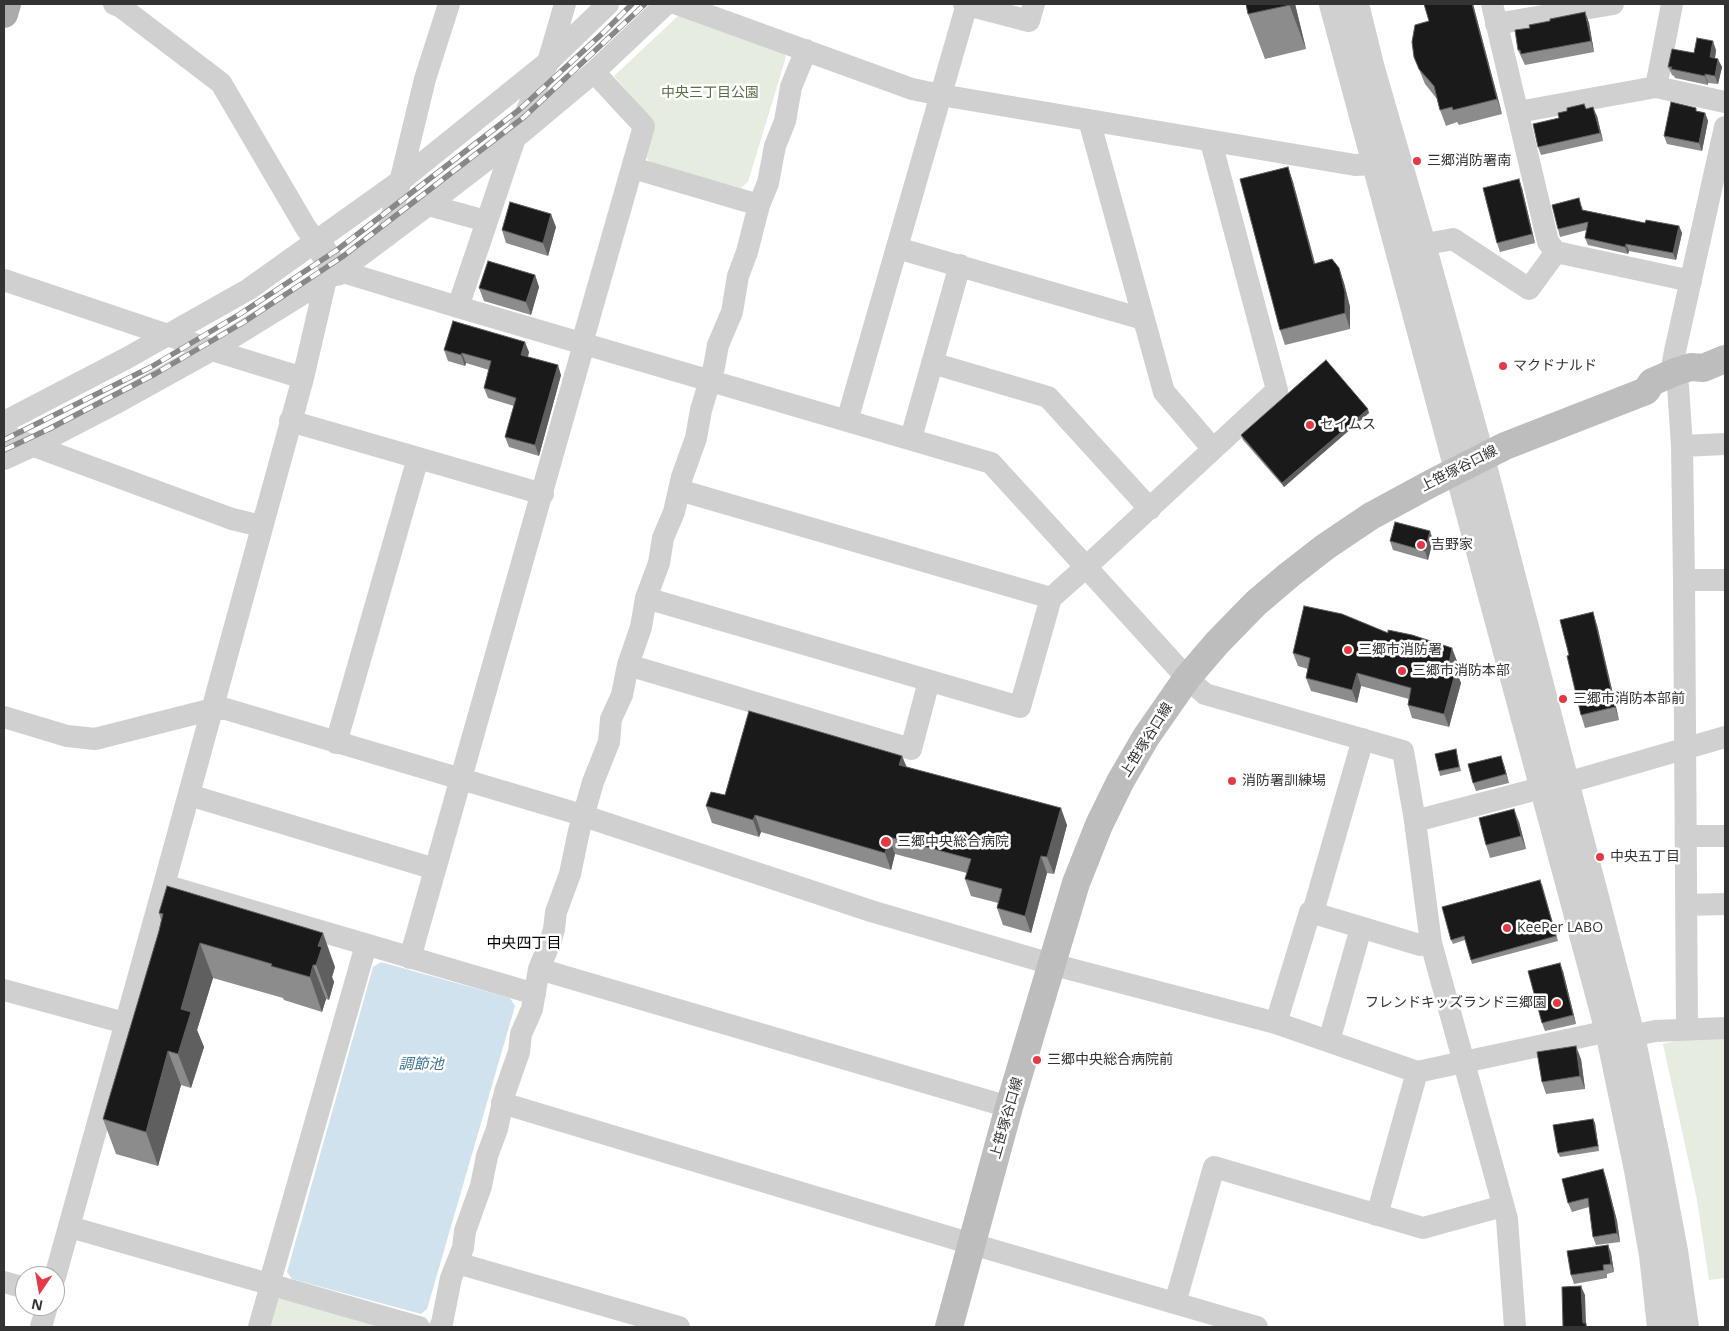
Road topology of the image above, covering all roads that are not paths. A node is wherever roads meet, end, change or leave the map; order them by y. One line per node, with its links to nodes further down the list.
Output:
1 (7, 4): 14 (main road)
2 (114, 4): 34 (street)
3 (449, 4): 29 (street)
4 (566, 4): 17 (street)
5 (608, 4): 17 (street)
6 (666, 4): 18 (street)
7 (677, 4): 16 (street)
8 (966, 4): 9 (street); 20 (street)
9 (1034, 4)
10 (1333, 4): 27 (street)
11 (1355, 4): 35 (street)
12 (1613, 4): 15 (street)
13 (1672, 4): 19 (street)
14 (4, 14)
15 (1494, 14): 22 (street)
16 (806, 50): 20 (street); 30 (street)
17 (548, 62): 25 (street); 29 (street)
18 (594, 72): 25 (street); 28 (street)
19 (1656, 87): 21 (street); 22 (street)
20 (941, 95): 23 (street); 36 (street)
21 (1725, 102)
22 (1518, 112): 37 (street)
23 (1089, 120): 26 (street); 43 (street)
24 (1725, 131): 41 (street)
25 (514, 138): 31 (street); 32 (street)
26 (1211, 142): 27 (street); 60 (street)
27 (1377, 164): 63 (street)
28 (633, 168): 30 (street); 45 (street)
29 (399, 182): 33 (street); 34 (street)
30 (759, 205): 51 (street)
31 (428, 206): 32 (street); 33 (street)
32 (486, 221): 42 (street)
33 (387, 236): 39 (street)
34 (316, 241): 39 (street); 44 (street)
35 (1422, 245): 37 (street); 63 (street)
36 (897, 248): 38 (street); 52 (street)
37 (1556, 252): 41 (street)
38 (960, 265): 43 (street); 47 (street)
39 (335, 274): 42 (street); 46 (street); 49 (street)
40 (4, 280): 44 (street)
41 (1691, 281): 50 (street)
42 (458, 307): 45 (street)
43 (1143, 319): 60 (street)
44 (168, 334): 46 (street); 54 (street)
45 (583, 344): 51 (street); 65 (street)
46 (212, 350): 49 (street); 58 (street)
47 (932, 363): 56 (street); 66 (street)
48 (1714, 364): 50 (main road, 上笹塚谷口線)
49 (303, 378): 53 (street)
50 (1677, 379): 59 (street); 63 (main road, 上笹塚谷口線)
51 (710, 381): 52 (street); 64 (street)
52 (847, 420): 56 (street)
53 (290, 421): 61 (street); 67 (street)
54 (4, 422)
55 (4, 435): 58 (street)
56 (911, 438): 68 (street)
57 (1725, 444): 59 (street)
58 (35, 445): 62 (street); 67 (street)
59 (1682, 446): 69 (street)
60 (1213, 449): 66 (street)
61 (418, 458): 65 (street); 80 (street)
62 (4, 459)
63 (1470, 464): 74 (main road, 上笹塚谷口線); 83 (street)
64 (679, 490): 71 (street); 72 (street)
65 (543, 494): 82 (street)
66 (1150, 510): 68 (street)
67 (261, 526): 76 (street)
68 (1086, 567): 72 (street); 74 (street)
69 (1684, 580): 70 (street); 81 (street)
70 (1725, 580)
71 (646, 598): 73 (street); 75 (street)
72 (1051, 598): 75 (street)
73 (628, 665): 75 (street); 85 (street)
74 (1187, 678): 79 (street); 98 (main road, 上笹塚谷口線)
75 (929, 681)
76 (213, 709): 77 (street); 80 (street); 84 (street)
77 (4, 717)
78 (1725, 737): 81 (street)
79 (1363, 739): 86 (street); 93 (street)
80 (336, 742): 82 (street)
81 (1684, 749): 83 (street); 87 (street)
82 (461, 779): 85 (street); 89 (street)
83 (1556, 785): 86 (street); 106 (street)
84 (189, 795): 89 (street); 90 (street)
85 (584, 816): 98 (street); 99 (street)
86 (1415, 821): 95 (street)
87 (1687, 836): 88 (street); 92 (street)
88 (1725, 836)
89 (435, 869): 97 (street)
90 (164, 885): 96 (street); 102 (street)
91 (1725, 904): 92 (street)
92 (1687, 905): 105 (street)
93 (1313, 912): 94 (street); 103 (street)
94 (1362, 928): 95 (street); 107 (street)
95 (1430, 944): 108 (street)
96 (366, 945): 97 (street); 118 (street)
97 (410, 958): 101 (street)
98 (1051, 964): 103 (street); 111 (main road, 上笹塚谷口線)
99 (539, 969): 101 (street); 111 (street)
100 (4, 990): 102 (street)
101 (535, 994): 110 (street)
102 (126, 1023): 114 (street)
103 (1276, 1023): 107 (street)
104 (1725, 1028): 105 (street)
105 (1687, 1029): 106 (street)
106 (1620, 1033): 108 (street); 127 (street); 128 (street)
107 (1329, 1040): 109 (street)
108 (1465, 1063): 109 (street); 112 (street)
109 (1417, 1072): 113 (street)
110 (502, 1103): 115 (street); 116 (street)
111 (1010, 1107): 115 (main road, 上笹塚谷口線)
112 (1503, 1206): 113 (street); 126 (street)
113 (1377, 1215): 119 (street)
114 (70, 1227): 117 (street); 118 (street)
115 (972, 1244): 119 (street); 124 (main road, 上笹塚谷口線)
116 (458, 1263): 122 (street); 123 (street)
117 (58, 1266)
118 (270, 1285): 120 (street); 121 (street)
119 (1175, 1303): 125 (street)
120 (258, 1327)
121 (419, 1327)
122 (440, 1327)
123 (679, 1327)
124 (949, 1327)
125 (1257, 1327)
126 (1515, 1327)
127 (1662, 1327)
128 (1684, 1327)

